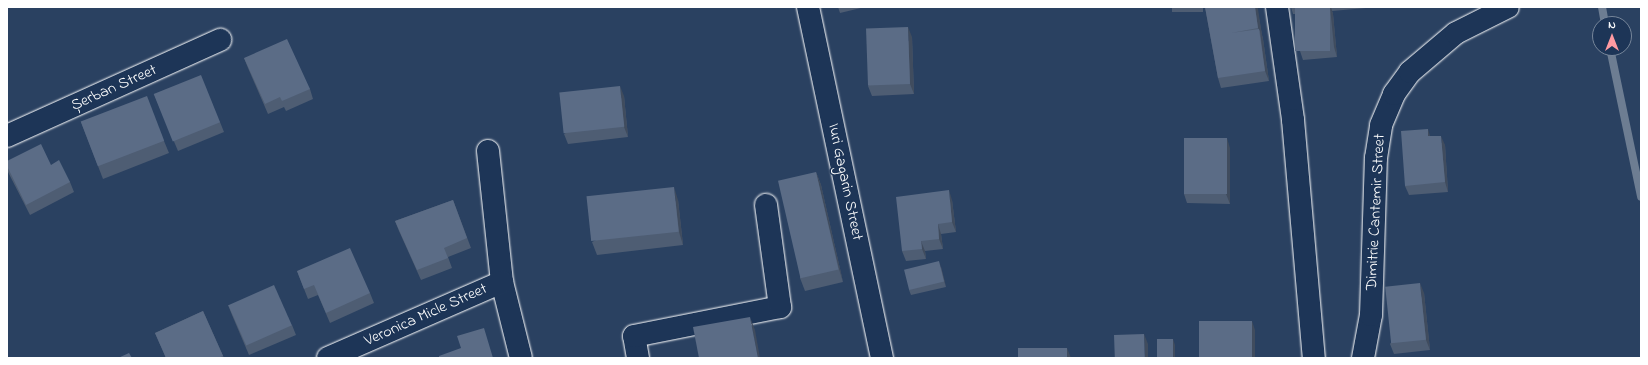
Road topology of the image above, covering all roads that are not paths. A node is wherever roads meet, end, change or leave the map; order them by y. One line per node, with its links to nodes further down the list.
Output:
1 (808, 7): 12 (street, Iuri Gagarin Street)
2 (1277, 7): 13 (street)
3 (1508, 7): 14 (street, Dimitrie Cantemir Street)
4 (220, 40): 5 (street, Șerban Street)
5 (7, 136)
6 (488, 151): 8 (street)
7 (766, 205): 11 (street)
8 (502, 282): 9 (street, Veronica Micle Street); 10 (street)
9 (328, 358)
10 (521, 358)
11 (638, 358)
12 (882, 358)
13 (1314, 358)
14 (1363, 358)

